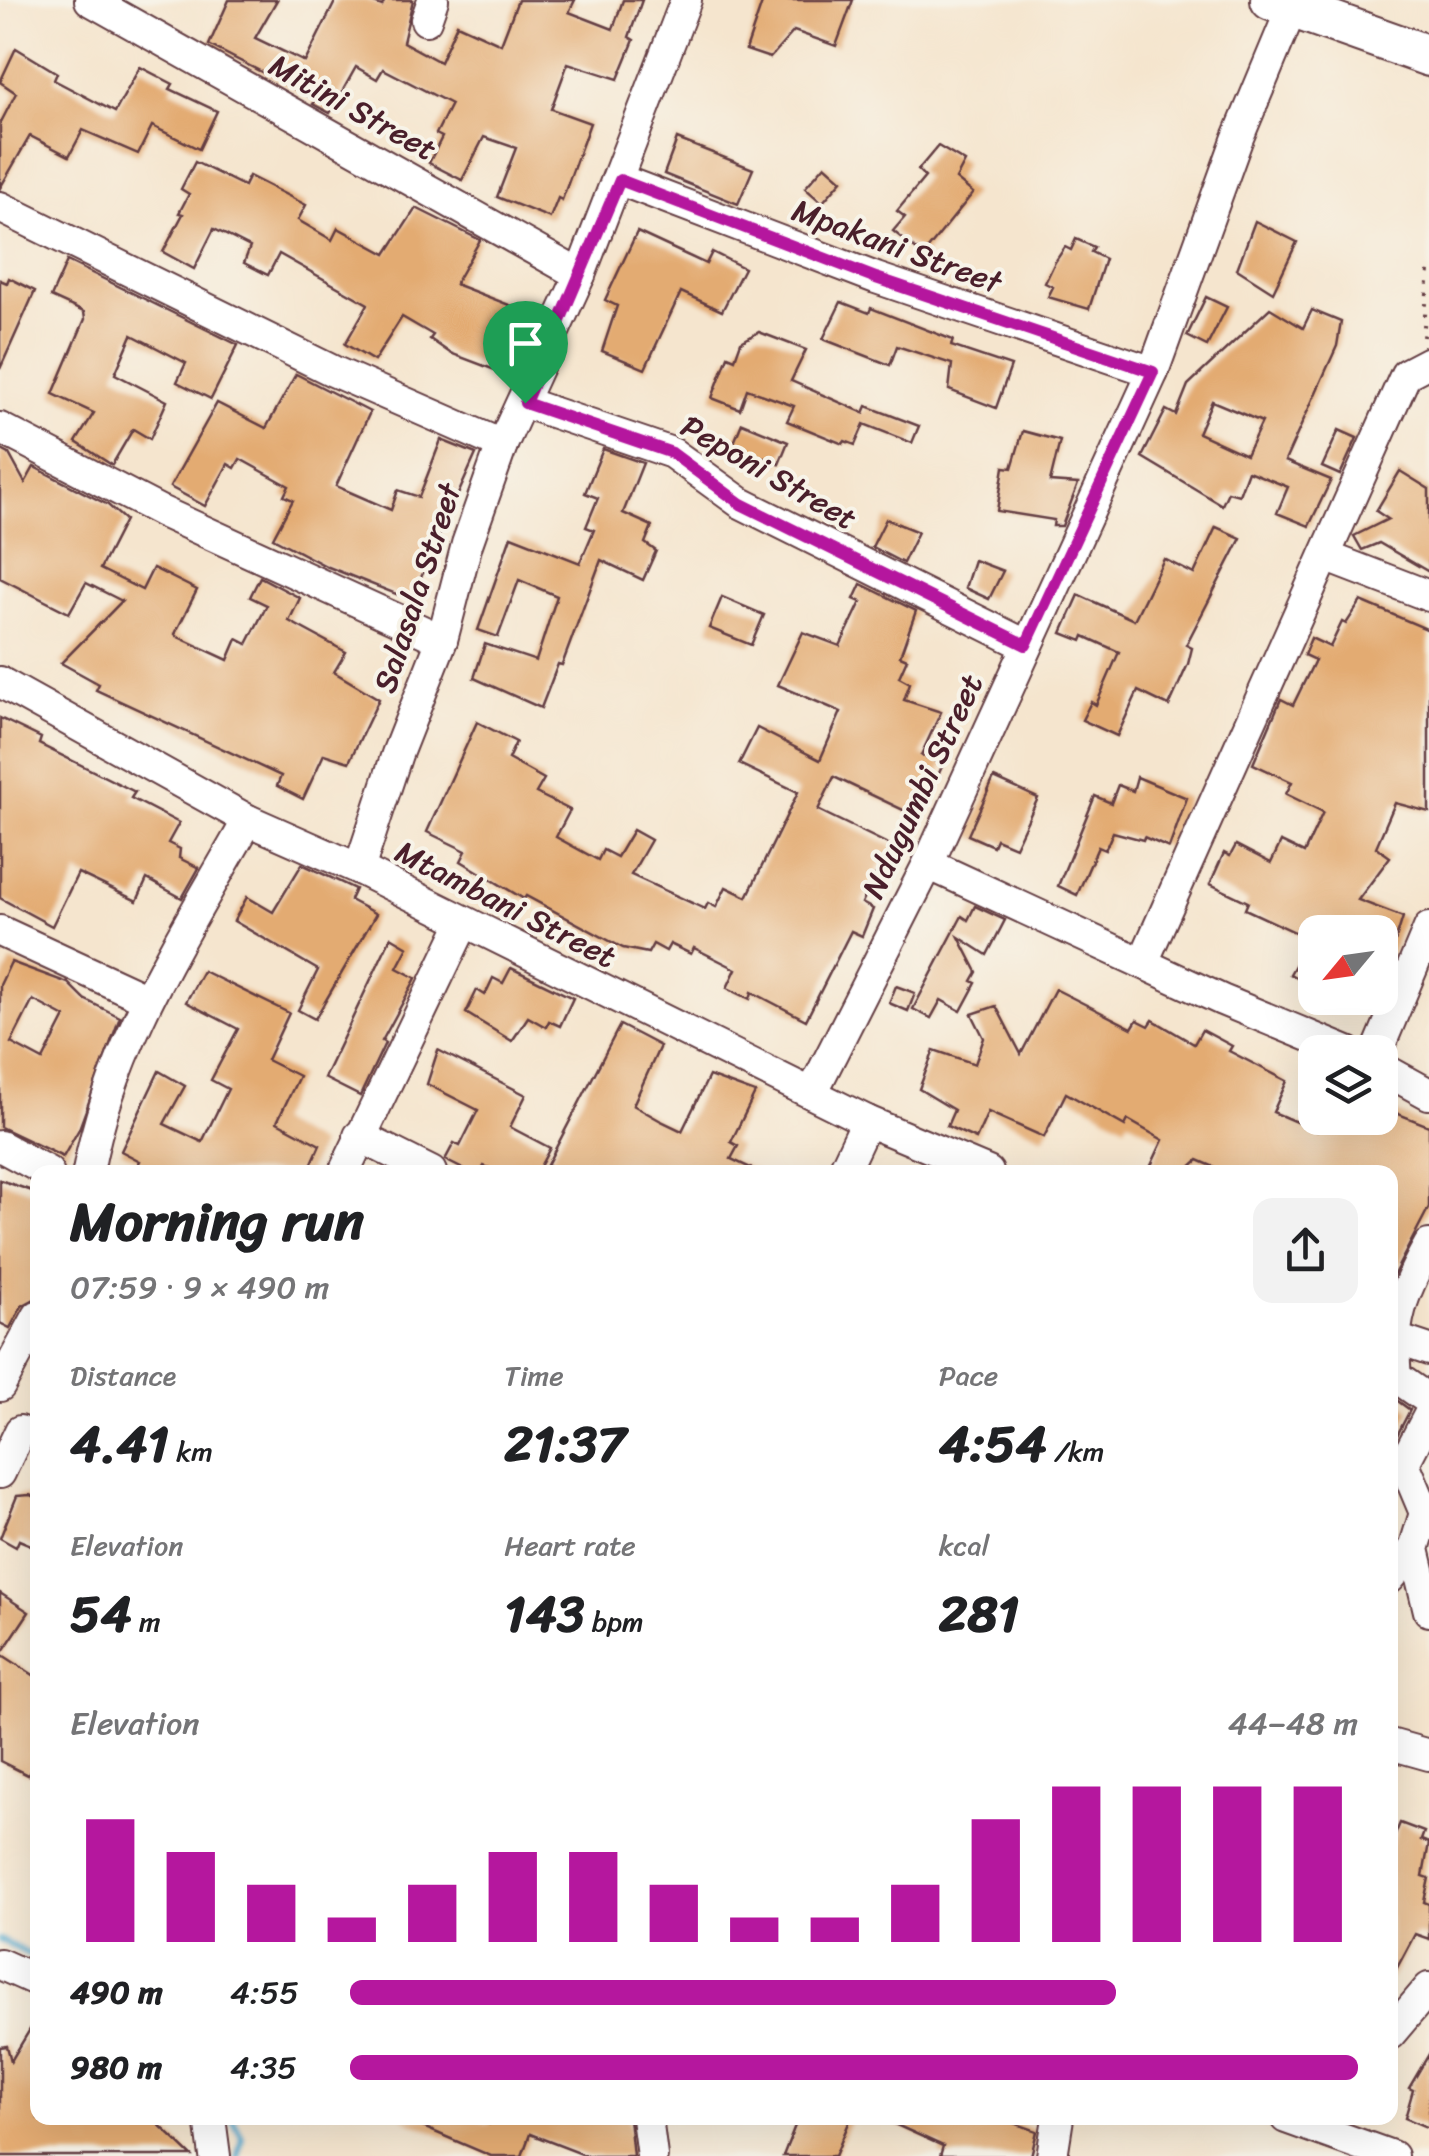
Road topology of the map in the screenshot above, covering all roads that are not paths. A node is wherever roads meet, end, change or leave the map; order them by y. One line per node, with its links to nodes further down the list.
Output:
1 (90, 0): 7 (street, Mitini Street)
2 (686, 0): 5 (street, Salasala Street)
3 (1282, 4): 4 (main road); 9 (street, Ndugumbi Street)
4 (1429, 56)
5 (620, 180): 7 (street, Salasala Street); 9 (street, Mpakani Street)
6 (0, 206): 12 (street)
7 (580, 275): 10 (street, Salasala Street)
8 (1426, 362): 13 (street)
9 (1153, 372): 16 (street, Ndugumbi Street)
10 (525, 403): 12 (street, Salasala Street); 16 (street, Peponi Street)
11 (0, 428): 15 (street)
12 (502, 445): 15 (street, Salasala Street)
13 (1325, 556): 14 (street); 24 (street)
14 (1429, 596)
15 (442, 640): 20 (street, Salasala Street)
16 (1026, 645): 19 (street, Ndugumbi Street)
17 (0, 682): 18 (street, Mtambani Street)
18 (248, 820): 20 (street, Mtambani Street); 25 (street)
19 (928, 864): 24 (street); 29 (street, Ndugumbi Street)
20 (359, 869): 21 (street, Mtambani Street)
21 (464, 922): 29 (street, Mtambani Street); 32 (street)
22 (1429, 928): 27 (street)
23 (0, 931): 25 (street)
24 (1144, 960): 26 (street)
25 (147, 1000): 35 (street)
26 (1307, 1035)
27 (1385, 1035)
28 (1398, 1077): 30 (street)
29 (813, 1090): 31 (street, Mtambani Street)
30 (1429, 1094)
31 (867, 1120): 38 (street); 39 (street, Mtambani Street)
32 (359, 1136): 36 (street); 37 (street)
33 (0, 1146): 34 (street)
34 (35, 1165)
35 (89, 1165)
36 (347, 1165)
37 (417, 1165)
38 (846, 1165)
39 (972, 1165)
40 (1429, 1245): 41 (street)
41 (1398, 1315)
42 (30, 1331): 46 (street)
43 (1398, 1340): 44 (street)
44 (1429, 1350)
45 (1398, 1378): 47 (street)
46 (0, 1386)
47 (1429, 1400)
48 (1429, 1415): 51 (street)
49 (19, 1430): 50 (street)
50 (0, 1473)
51 (1414, 1549): 52 (street); 53 (street)
52 (1398, 1568)
53 (1429, 1612)
54 (1398, 1746): 55 (street)
55 (1429, 1755)
56 (0, 1964): 57 (street)
57 (30, 1977)
58 (1429, 1988): 59 (street)
59 (1398, 2025)
60 (211, 2125): 64 (street)
61 (648, 2125): 65 (street)
62 (1057, 2125): 66 (street)
63 (1330, 2125): 67 (street)
64 (215, 2156)
65 (652, 2156)
66 (1052, 2156)
67 (1392, 2156)

